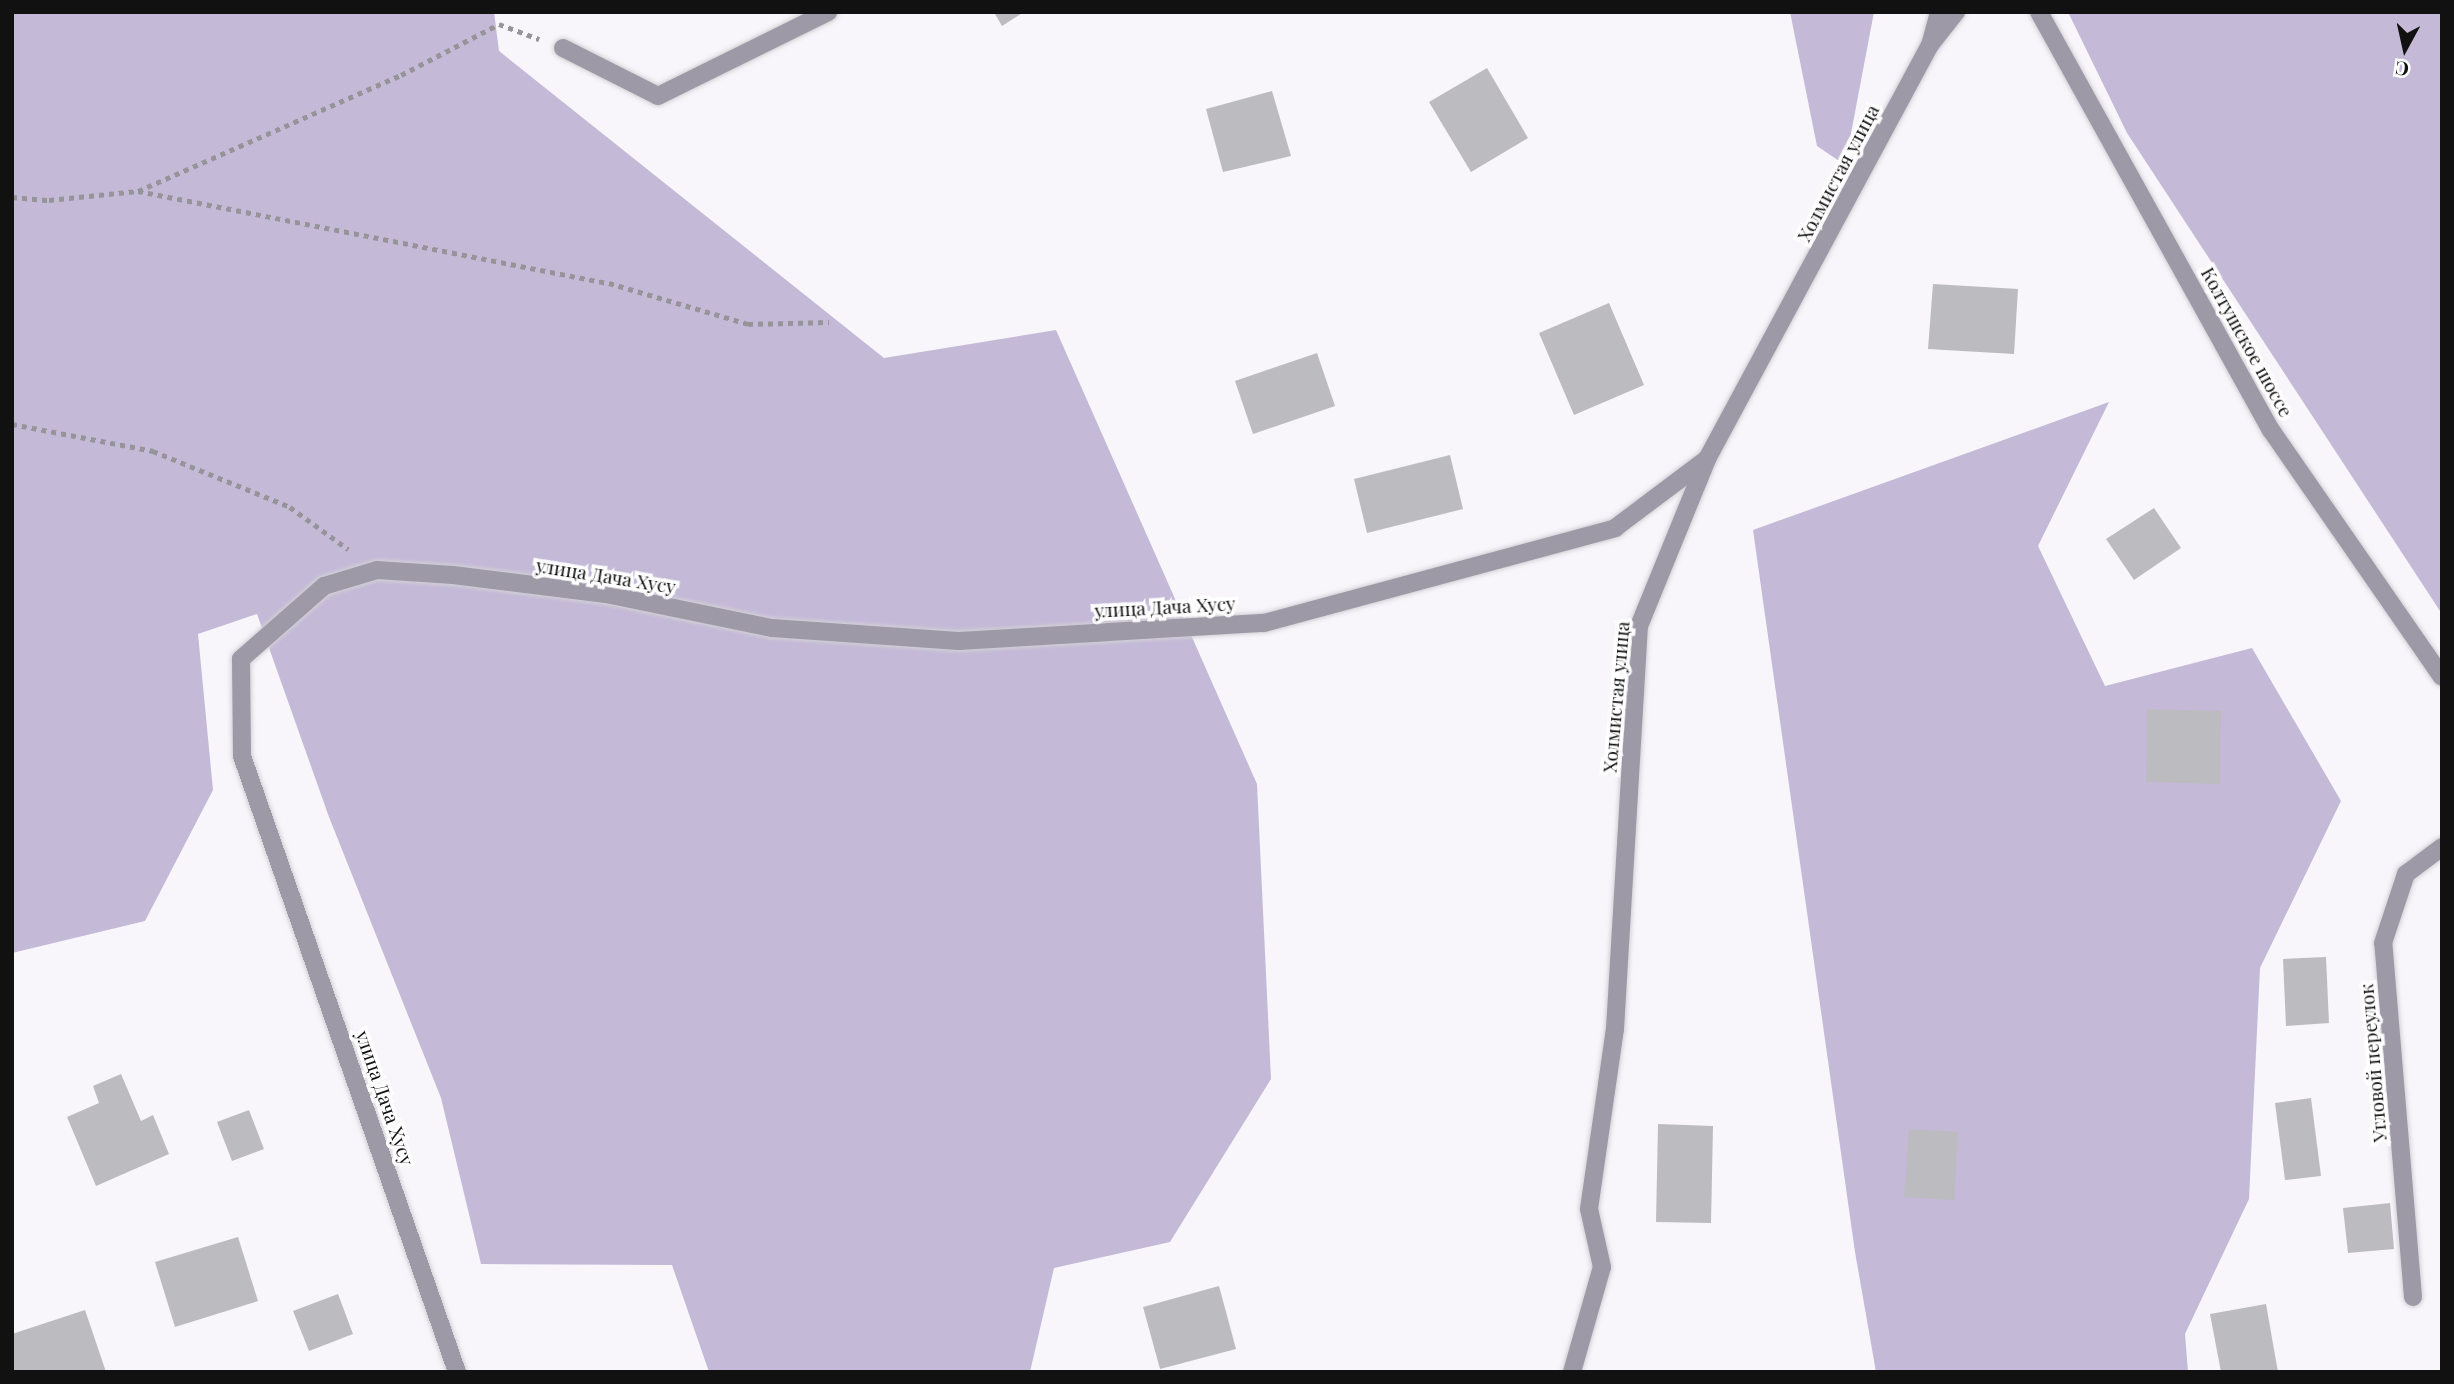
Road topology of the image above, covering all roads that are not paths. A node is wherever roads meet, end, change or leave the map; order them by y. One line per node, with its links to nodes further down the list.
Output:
1 (828, 12): 6 (street)
2 (1939, 12): 5 (street)
3 (1956, 12): 5 (street)
4 (2039, 12): 8 (street, Колтушское шоссе)
5 (1930, 46): 7 (street, Холмистая улица)
6 (563, 48)
7 (1707, 458): 11 (street, улица Дача Хусу); 12 (street, Холмистая улица)
8 (2442, 677)
9 (2442, 847): 10 (street, Угловой переулок)
10 (2413, 1297)
11 (457, 1372)
12 (1572, 1372)

